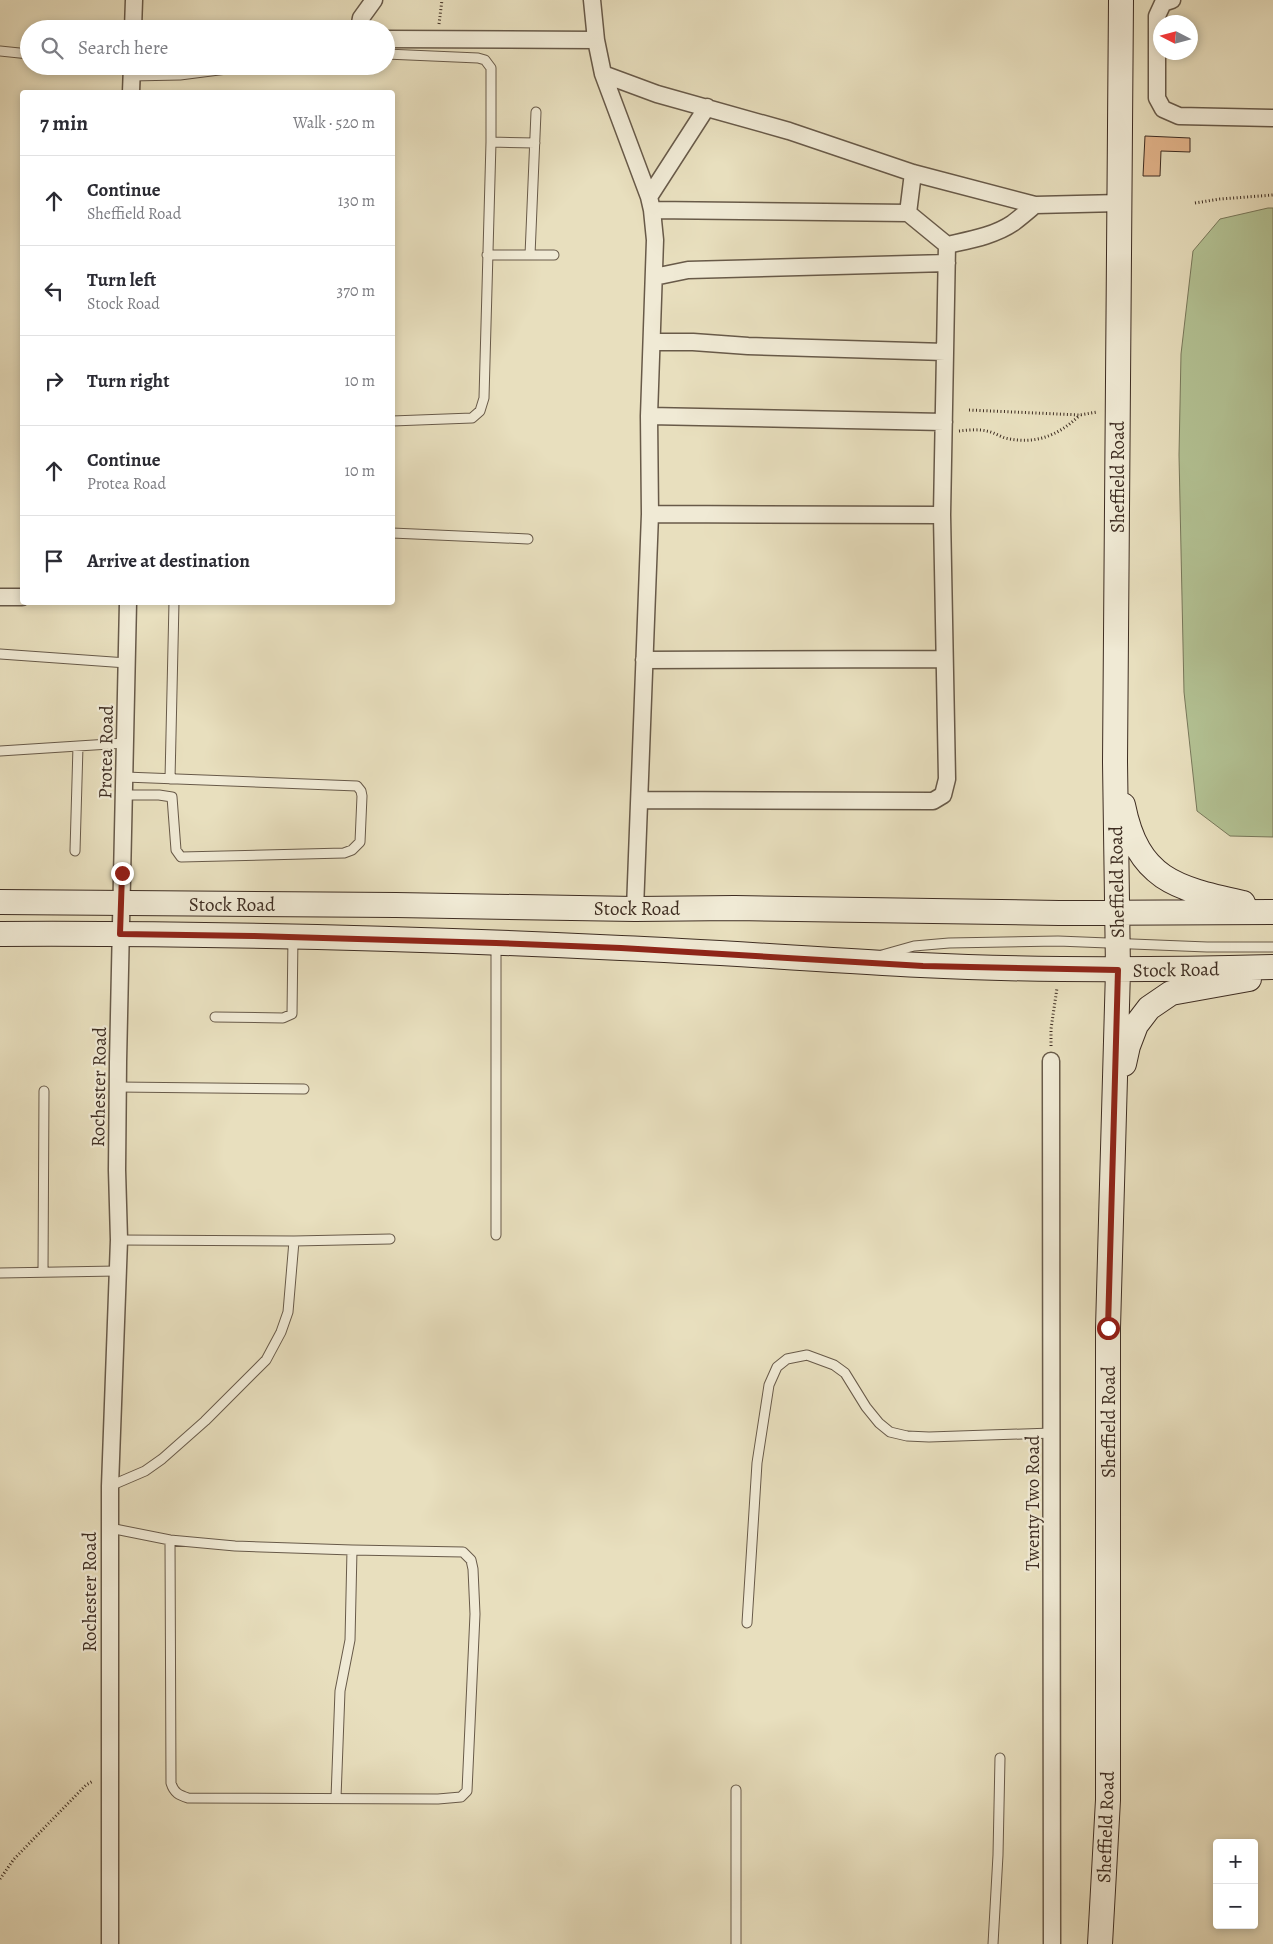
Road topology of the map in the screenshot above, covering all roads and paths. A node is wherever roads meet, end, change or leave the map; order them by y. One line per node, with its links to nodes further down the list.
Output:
1 (134, 0): 7 (street)
2 (374, 0): 8 (street)
3 (442, 0): 10 (path)
4 (592, 0): 11 (street)
5 (1121, 0): 25 (main road, Sheffield Road)
6 (1172, 0): 20 (street)
7 (133, 20)
8 (361, 20)
9 (395, 39): 10 (street)
10 (436, 40): 11 (street)
11 (596, 40): 15 (street)
12 (0, 51): 13 (lane)
13 (20, 53)
14 (395, 54): 21 (lane)
15 (603, 74): 18 (street); 27 (street)
16 (180, 75): 17 (lane)
17 (131, 78)
18 (707, 107): 23 (street); 27 (street)
19 (536, 112): 22 (lane)
20 (1273, 118)
21 (491, 142): 22 (lane); 31 (lane)
22 (534, 143): 32 (lane)
23 (913, 173): 28 (street); 29 (street)
24 (1273, 195): 26 (path)
25 (1120, 203): 28 (street); 59 (main road, Sheffield Road)
26 (1195, 203)
27 (650, 204): 29 (street); 35 (street)
28 (1034, 205): 30 (street)
29 (908, 213): 30 (street)
30 (947, 244): 34 (street)
31 (487, 255): 32 (lane); 42 (lane)
32 (530, 256): 33 (lane)
33 (554, 256)
34 (947, 263): 35 (street); 37 (street)
35 (654, 276): 36 (street)
36 (652, 342): 37 (street); 41 (street)
37 (945, 352): 43 (street)
38 (969, 410): 40 (path)
39 (1100, 411): 40 (path)
40 (1080, 415): 43 (path)
41 (649, 416): 43 (street); 44 (street)
42 (395, 421)
43 (944, 426): 45 (street)
44 (650, 514): 45 (street); 54 (street)
45 (942, 515): 53 (street)
46 (395, 533): 47 (lane)
47 (528, 539)
48 (0, 597): 49 (street)
49 (20, 597)
50 (128, 605): 55 (street, Protea Road)
51 (174, 605): 61 (lane)
52 (0, 654): 55 (lane)
53 (944, 659): 54 (street); 63 (street)
54 (644, 660): 63 (street)
55 (127, 662): 56 (street, Protea Road)
56 (125, 743): 57 (lane); 60 (street, Protea Road)
57 (78, 746): 58 (lane); 64 (lane)
58 (0, 751)
59 (1115, 762): 68 (main road); 69 (main road, Sheffield Road)
60 (125, 777): 61 (lane); 62 (street, Protea Road)
61 (170, 779): 62 (lane)
62 (124, 796): 66 (street, Protea Road)
63 (640, 800): 67 (street)
64 (75, 851)
65 (0, 902): 66 (main road, Stock Road)
66 (121, 902): 67 (main road, Stock Road); 71 (street, Protea Road)
67 (635, 909): 69 (main road, Stock Road)
68 (1273, 911): 69 (main road, Stock Road)
69 (1117, 913): 74 (main road, Sheffield Road)
70 (0, 934): 71 (main road, Stock Road)
71 (120, 934): 72 (main road, Stock Road); 83 (street, Rochester Road)
72 (293, 937): 73 (main road, Stock Road); 81 (lane)
73 (496, 943): 76 (main road, Stock Road); 87 (lane)
74 (1118, 944): 75 (lane); 76 (lane); 78 (main road, Sheffield Road)
75 (1273, 947)
76 (864, 962): 78 (main road, Stock Road)
77 (1273, 967): 78 (main road, Stock Road)
78 (1118, 970): 86 (main road, Sheffield Road)
79 (1273, 974): 86 (main road)
80 (1058, 983): 82 (path)
81 (215, 1017)
82 (1051, 1062): 94 (street, Twenty Two Road)
83 (118, 1087): 84 (lane); 89 (street, Rochester Road)
84 (304, 1089)
85 (44, 1090): 92 (lane)
86 (1115, 1116): 109 (main road, Sheffield Road)
87 (496, 1235)
88 (390, 1239): 90 (lane)
89 (119, 1240): 90 (lane); 91 (street, Rochester Road)
90 (294, 1241): 95 (lane)
91 (117, 1271): 92 (lane); 95 (street, Rochester Road)
92 (43, 1272): 93 (lane)
93 (0, 1273)
94 (1052, 1434): 99 (lane); 108 (street, Twenty Two Road)
95 (110, 1486): 96 (street, Rochester Road)
96 (110, 1528): 97 (lane); 101 (street, Rochester Road)
97 (170, 1540): 98 (lane); 103 (lane)
98 (352, 1550): 103 (lane); 103 (lane)
99 (747, 1623)
100 (1000, 1758): 107 (lane)
101 (109, 1773): 104 (path); 105 (street, Rochester Road)
102 (736, 1790): 106 (lane)
103 (336, 1798)
104 (0, 1879)
105 (110, 1944)
106 (736, 1944)
107 (993, 1944)
108 (1052, 1944)
109 (1100, 1944)

